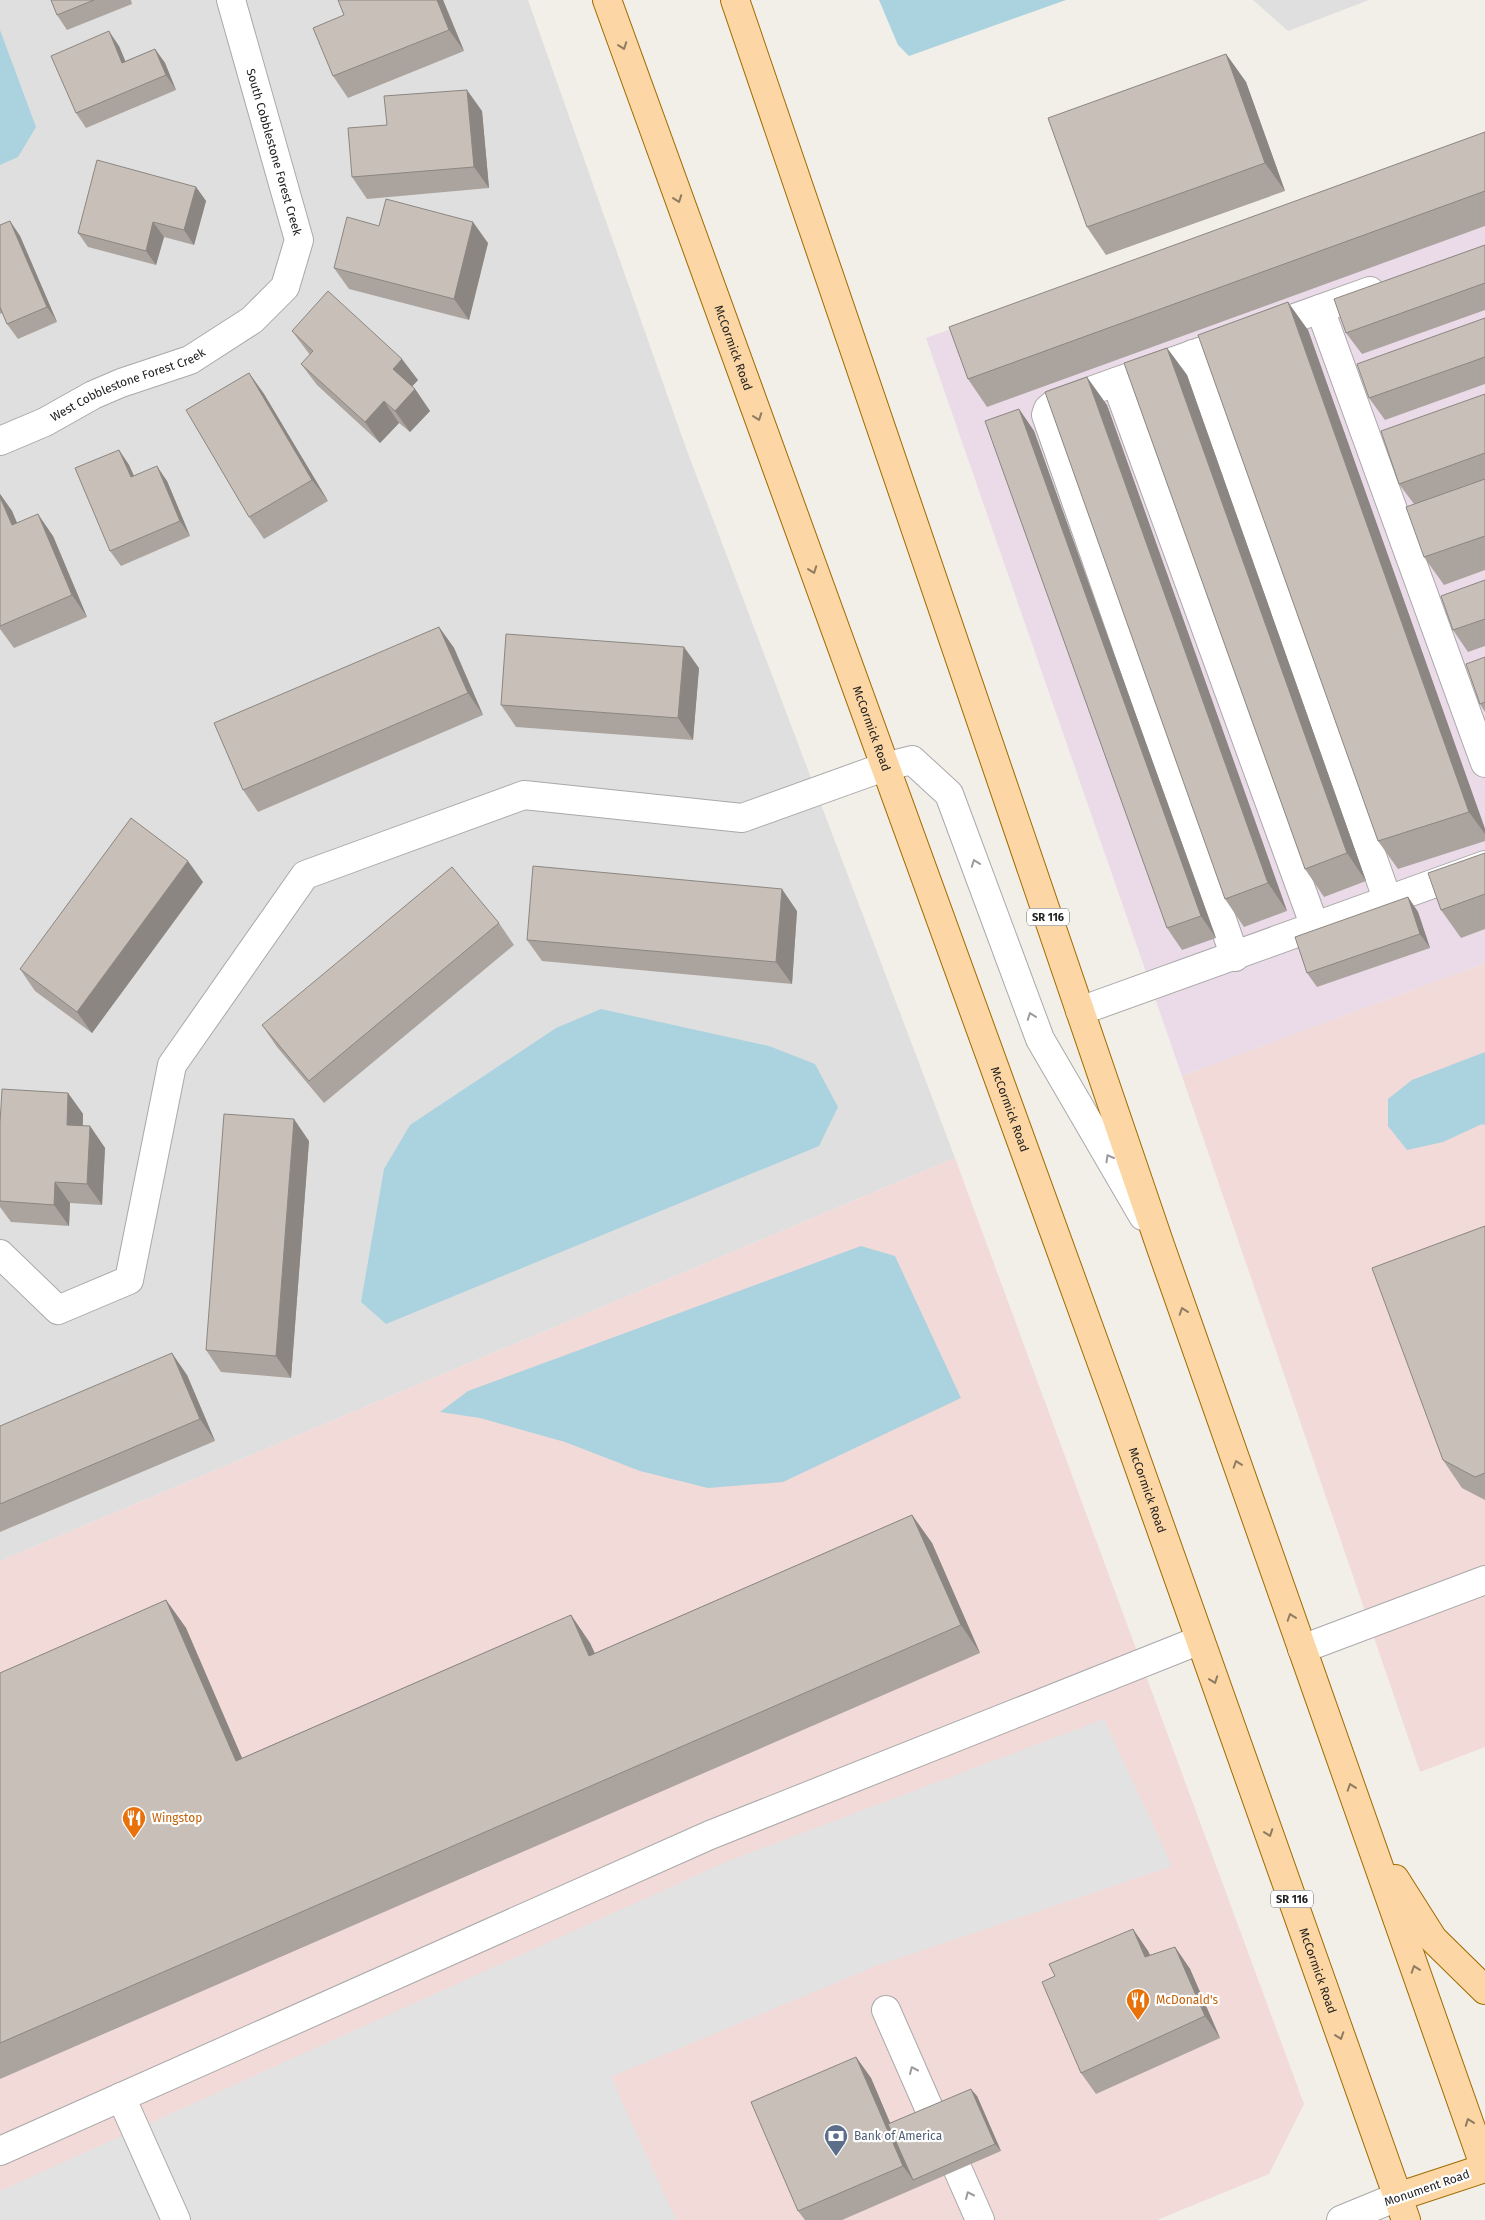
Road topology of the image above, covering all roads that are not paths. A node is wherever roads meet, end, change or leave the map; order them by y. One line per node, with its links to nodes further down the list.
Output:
1 (231, 0): 6 (street, South Cobblestone Forest Creek)
2 (607, 0): 19 (main road, McCormick Road / SR 116, one-way to 19)
3 (735, 0): 24 (main road, SR 116)
4 (1393, 283): 5 (street)
5 (1320, 309): 7 (street); 9 (street)
6 (252, 320): 12 (street, West Cobblestone Forest Creek)
7 (1193, 354): 10 (street); 21 (street)
8 (1373, 368): 9 (street)
9 (1345, 378): 13 (street)
10 (1116, 382): 22 (street); 23 (street)
11 (1396, 436): 13 (street)
12 (0, 441)
13 (1370, 446): 15 (street)
14 (1425, 518): 15 (street)
15 (1399, 527): 17 (street)
16 (1457, 600): 17 (street)
17 (1430, 610): 18 (street)
18 (1484, 756)
19 (884, 767): 25 (street, one-way to 19); 26 (street); 28 (main road, McCormick Road / SR 116)
20 (1485, 865): 21 (street)
21 (1388, 901): 22 (street)
22 (1315, 927): 23 (street)
23 (1235, 956): 24 (street)
24 (1080, 1011): 25 (main road, SR 116)
25 (1160, 1246): 29 (main road, SR 116, one-way to 25)
26 (0, 1254)
27 (1485, 1580): 29 (street)
28 (1200, 1640): 33 (street); 38 (main road, McCormick Road / SR 116, one-way to 38)
29 (1302, 1649): 30 (main road, SR 116, one-way to 29)
30 (1367, 1833): 31 (main road); 36 (main road, SR 116, one-way to 30)
31 (1485, 1990)
32 (886, 2010): 34 (street, one-way to 32)
33 (121, 2097): 35 (street); 39 (street)
34 (932, 2115)
35 (0, 2151)
36 (1485, 2168): 38 (main road, Monument Road)
37 (958, 2170): 40 (street, one-way to 37)
38 (1401, 2208): 41 (street, Monument Road)
39 (176, 2220)
40 (980, 2220)
41 (1341, 2220)

